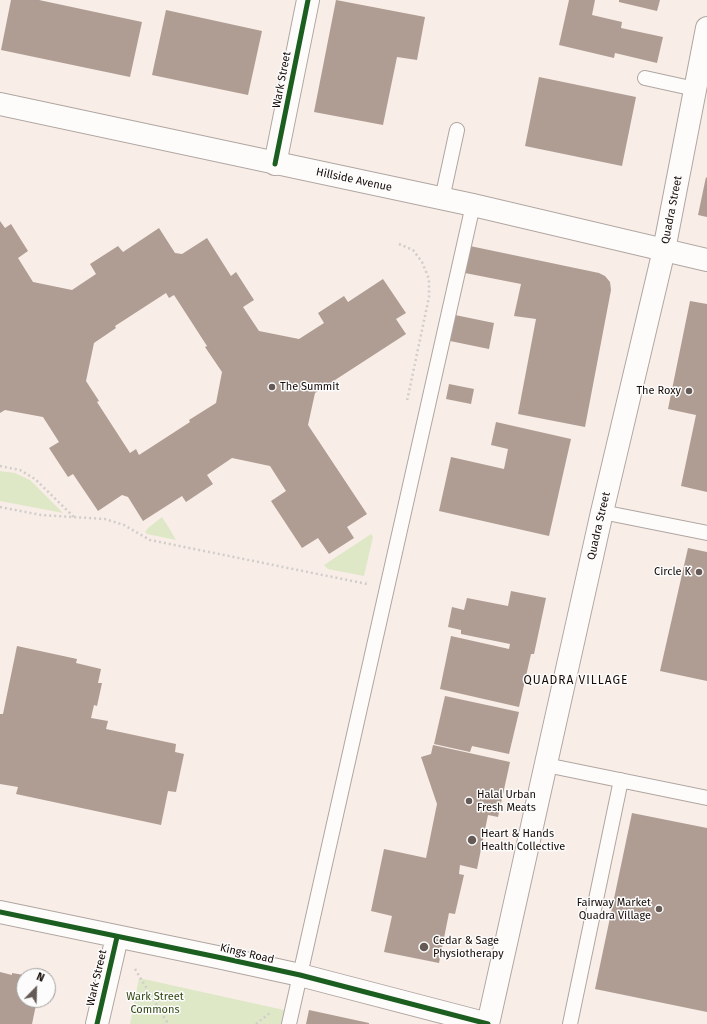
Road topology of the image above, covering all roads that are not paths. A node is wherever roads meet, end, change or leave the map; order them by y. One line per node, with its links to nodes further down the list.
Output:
1 (308, 0): 7 (main road, Wark Street)
2 (707, 28): 4 (main road, Quadra Street)
3 (646, 78): 4 (lane)
4 (695, 89): 10 (main road, Quadra Street)
5 (0, 104): 7 (main road, Hillside Avenue)
6 (457, 130): 8 (lane)
7 (275, 164): 8 (main road, Hillside Avenue)
8 (442, 199): 9 (main road, Hillside Avenue)
9 (473, 205): 10 (main road, Hillside Avenue); 19 (lane)
10 (664, 250): 11 (main road, Hillside Avenue); 12 (main road, Quadra Street)
11 (707, 260)
12 (602, 512): 13 (lane); 14 (main road, Quadra Street)
13 (707, 533)
14 (546, 765): 15 (lane); 22 (main road, Quadra Street)
15 (621, 780): 16 (lane); 23 (lane)
16 (707, 798)
17 (0, 912): 18 (main road, Kings Road)
18 (117, 937): 19 (main road, Kings Road); 20 (main road, Wark Street)
19 (300, 976): 21 (lane); 22 (main road, Kings Road)
20 (97, 1024)
21 (289, 1024)
22 (488, 1024)
23 (570, 1024)

